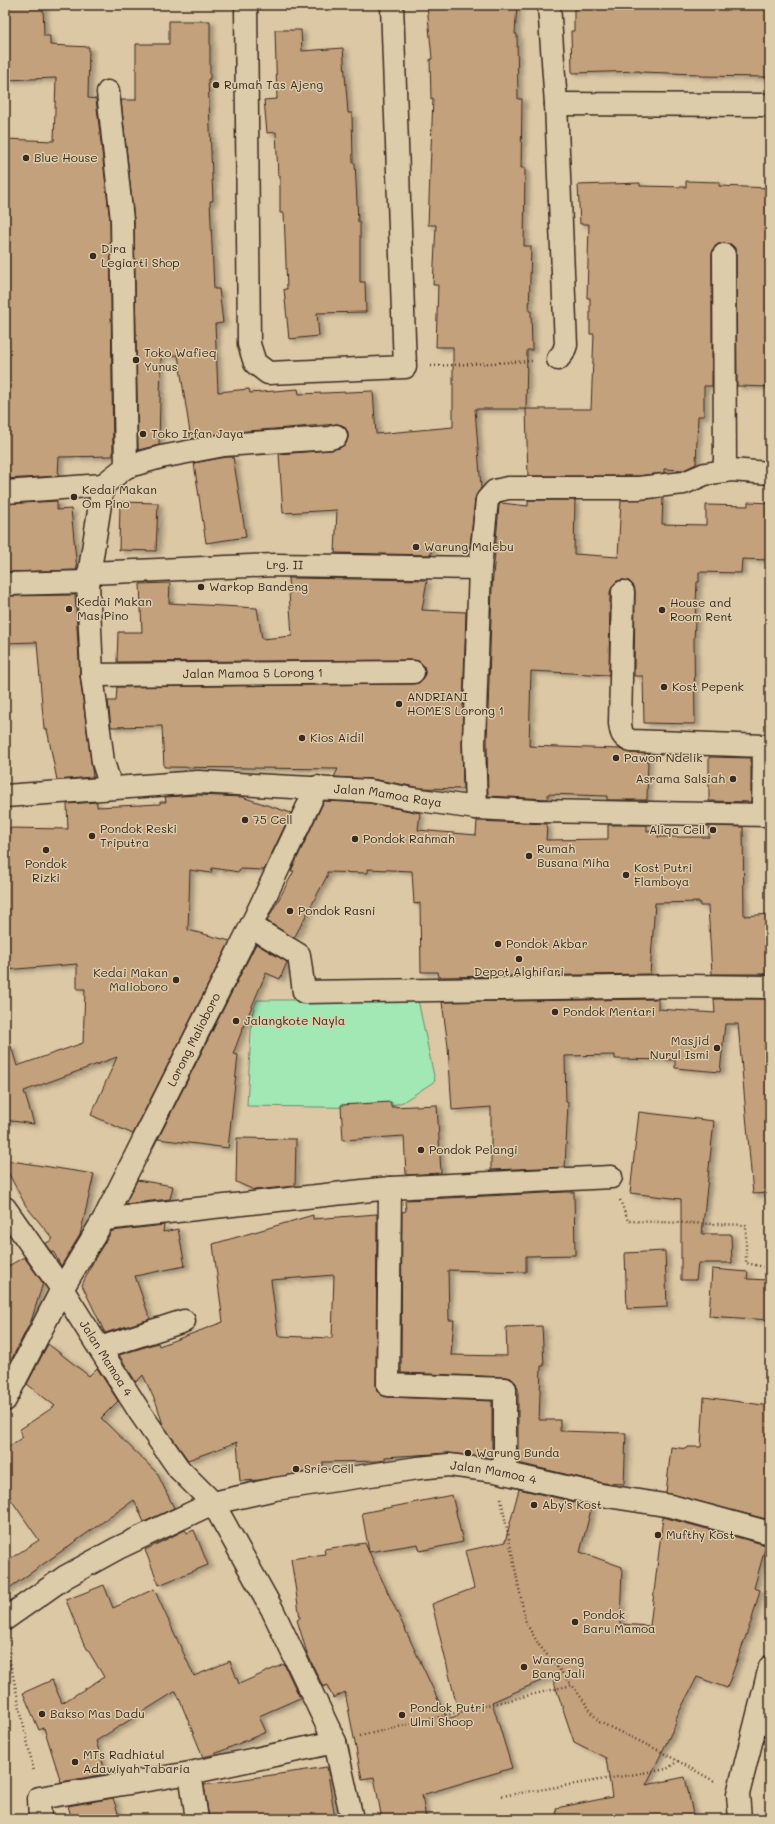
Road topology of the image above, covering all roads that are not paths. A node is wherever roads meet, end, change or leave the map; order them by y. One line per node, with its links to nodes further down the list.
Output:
1 (246, 5): 2 (street)
2 (392, 5)
3 (549, 5): 5 (street)
4 (108, 92): 10 (street)
5 (556, 104): 6 (street); 8 (street)
6 (770, 105)
7 (724, 255): 11 (street)
8 (558, 359)
9 (336, 436): 10 (street)
10 (126, 467): 13 (street)
11 (725, 471): 12 (street); 15 (street)
12 (770, 473)
13 (103, 485): 14 (street); 16 (street)
14 (5, 492)
15 (480, 568): 16 (street, Lrg. II); 24 (street)
16 (89, 578): 17 (street, Lrg. II); 20 (street)
17 (5, 584)
18 (623, 592): 25 (street)
19 (413, 672): 20 (street, Jalan Mamoa 5 Lorong 1)
20 (92, 675): 21 (street)
21 (111, 787): 22 (street, Jalan Mamoa Raya); 23 (street, Jalan Mamoa Raya)
22 (317, 787): 24 (street, Jalan Mamoa Raya); 26 (street, Lorong Malioboro)
23 (5, 796)
24 (476, 808): 25 (street, Jalan Mamoa Raya)
25 (767, 815)
26 (251, 926): 27 (street); 31 (street, Lorong Malioboro)
27 (770, 987)
28 (611, 1177): 29 (street)
29 (390, 1188): 31 (street); 36 (street)
30 (5, 1208): 32 (street, Jalan Mamoa 4)
31 (104, 1219): 32 (street, Lorong Malioboro)
32 (62, 1289): 34 (street, Jalan Mamoa 4); 35 (street, Lorong Malioboro)
33 (184, 1321): 34 (street)
34 (100, 1348): 37 (street, Jalan Mamoa 4)
35 (5, 1400)
36 (500, 1472): 37 (street, Jalan Mamoa 4); 38 (street, Jalan Mamoa 4)
37 (213, 1503): 39 (street); 41 (street, Jalan Mamoa 4)
38 (770, 1533)
39 (5, 1619)
40 (770, 1667): 46 (street)
41 (335, 1742): 42 (street); 45 (street, Jalan Mamoa 4)
42 (190, 1773): 43 (street); 44 (street)
43 (40, 1809)
44 (197, 1819)
45 (352, 1819)
46 (740, 1819)

